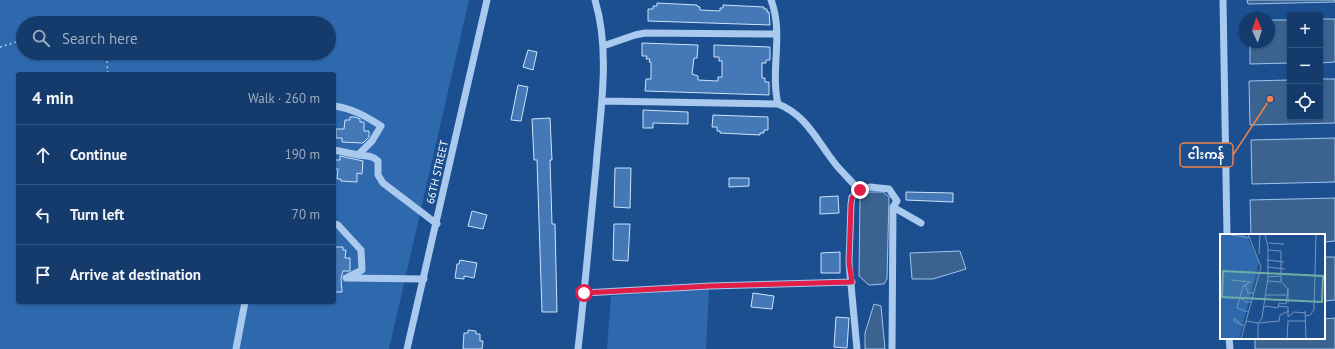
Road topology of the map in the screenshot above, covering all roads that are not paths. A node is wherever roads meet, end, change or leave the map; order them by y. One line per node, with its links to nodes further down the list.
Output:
1 (487, 0): 16 (street, 66TH STREET)
2 (595, 0): 6 (street)
3 (771, 0): 5 (street)
4 (1224, 0): 17 (street)
5 (776, 34): 6 (street); 8 (street)
6 (603, 46): 7 (street)
7 (602, 101): 8 (street); 20 (street)
8 (778, 104): 12 (street)
9 (336, 106): 11 (street)
10 (336, 150): 11 (street)
11 (358, 155): 16 (street)
12 (860, 190): 13 (street); 19 (street)
13 (893, 207): 14 (street); 27 (street)
14 (921, 223)
15 (336, 224): 18 (street)
16 (437, 224): 18 (street, 66TH STREET)
17 (1227, 234)
18 (424, 279): 24 (street, 66TH STREET)
19 (852, 282): 20 (street); 26 (street)
20 (584, 293): 25 (street)
21 (245, 304): 23 (street)
22 (1229, 339): 28 (street)
23 (236, 349)
24 (407, 349)
25 (578, 349)
26 (857, 349)
27 (892, 349)
28 (1230, 349)

